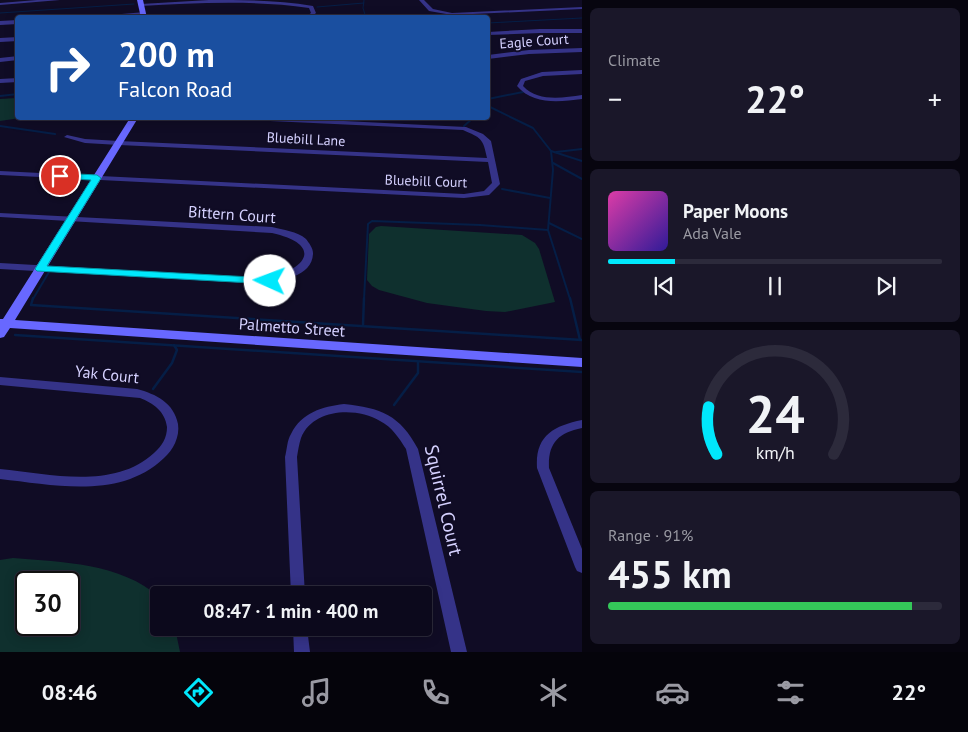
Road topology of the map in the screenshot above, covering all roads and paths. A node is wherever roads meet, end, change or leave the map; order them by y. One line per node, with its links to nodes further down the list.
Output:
1 (58, 0): 4 (street)
2 (421, 0): 5 (street)
3 (140, 3): 6 (main road); 7 (street)
4 (0, 4)
5 (582, 8)
6 (143, 15)
7 (311, 15)
8 (15, 22): 9 (street)
9 (0, 23)
10 (582, 32): 11 (street, Eagle Court)
11 (490, 34)
12 (15, 39): 13 (street)
13 (0, 40)
14 (582, 50): 15 (street, Eagle Court)
15 (490, 57)
16 (15, 58): 17 (street)
17 (0, 60)
18 (582, 72): 21 (street)
19 (15, 80): 20 (street)
20 (0, 81)
21 (582, 98)
22 (133, 120): 25 (main road)
23 (297, 120): 26 (street, Bluebill Court)
24 (67, 137): 25 (street, Bluebill Lane)
25 (119, 143): 26 (street, Bluebill Lane); 28 (main road)
26 (492, 160): 28 (street, Bluebill Court)
27 (0, 172): 28 (street)
28 (97, 178): 30 (main road)
29 (0, 215): 30 (street)
30 (71, 219): 32 (main road); 32 (street, Bittern Court)
31 (0, 266): 32 (street)
32 (41, 269): 33 (main road)
33 (2, 326): 34 (main road, Palmetto Street)
34 (582, 363)
35 (0, 381): 37 (street, Yak Court)
36 (582, 424): 38 (street)
37 (0, 474)
38 (582, 566)
39 (298, 586): 42 (street, Squirrel Court)
40 (301, 636): 41 (street)
41 (302, 652)
42 (458, 652)

